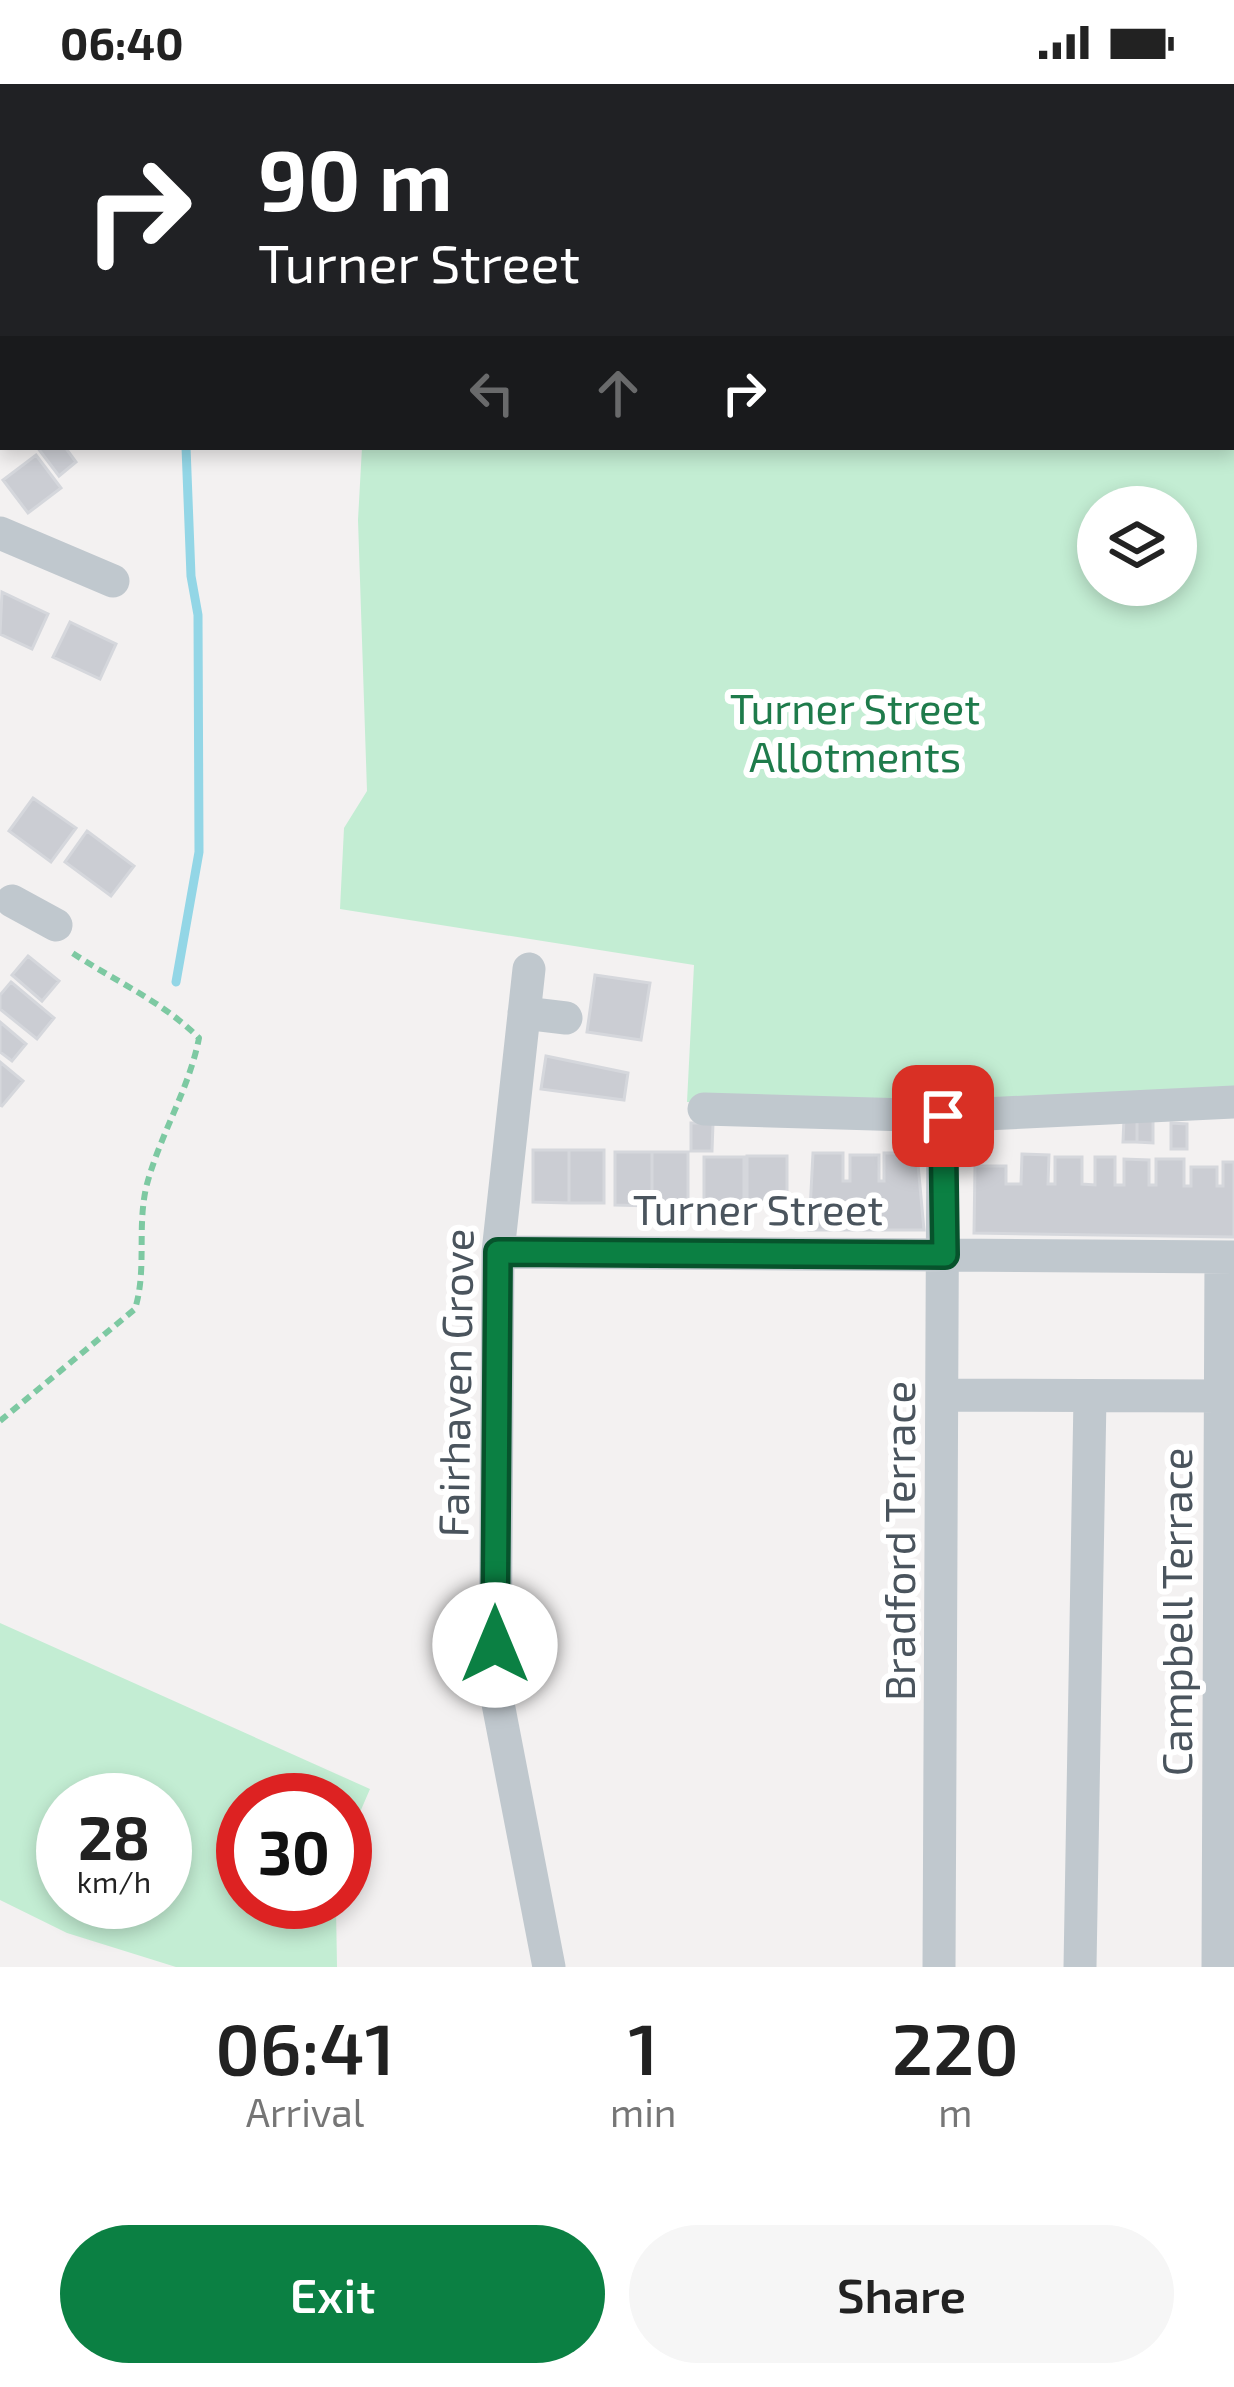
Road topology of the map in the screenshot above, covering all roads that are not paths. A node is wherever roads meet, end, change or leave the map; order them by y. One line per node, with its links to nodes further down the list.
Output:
1 (0, 532): 2 (street)
2 (113, 580)
3 (4, 906): 4 (street)
4 (56, 925)
5 (529, 969): 6 (street, Fairhaven Grove)
6 (524, 1013): 7 (street); 11 (street, Fairhaven Grove)
7 (566, 1018)
8 (1234, 1102): 10 (street)
9 (704, 1109): 10 (street)
10 (943, 1116): 12 (street, Bradford Terrace)
11 (498, 1252): 12 (street, Turner Street); 17 (street, Fairhaven Grove)
12 (945, 1255): 13 (street, Turner Street); 14 (street, Bradford Terrace)
13 (1228, 1257): 15 (street, Campbell Terrace)
14 (944, 1395): 16 (street); 18 (street, Bradford Terrace)
15 (1221, 1396): 16 (street); 20 (street, Campbell Terrace)
16 (1090, 1397): 19 (street)
17 (549, 1967)
18 (939, 1967)
19 (1080, 1967)
20 (1218, 1967)

